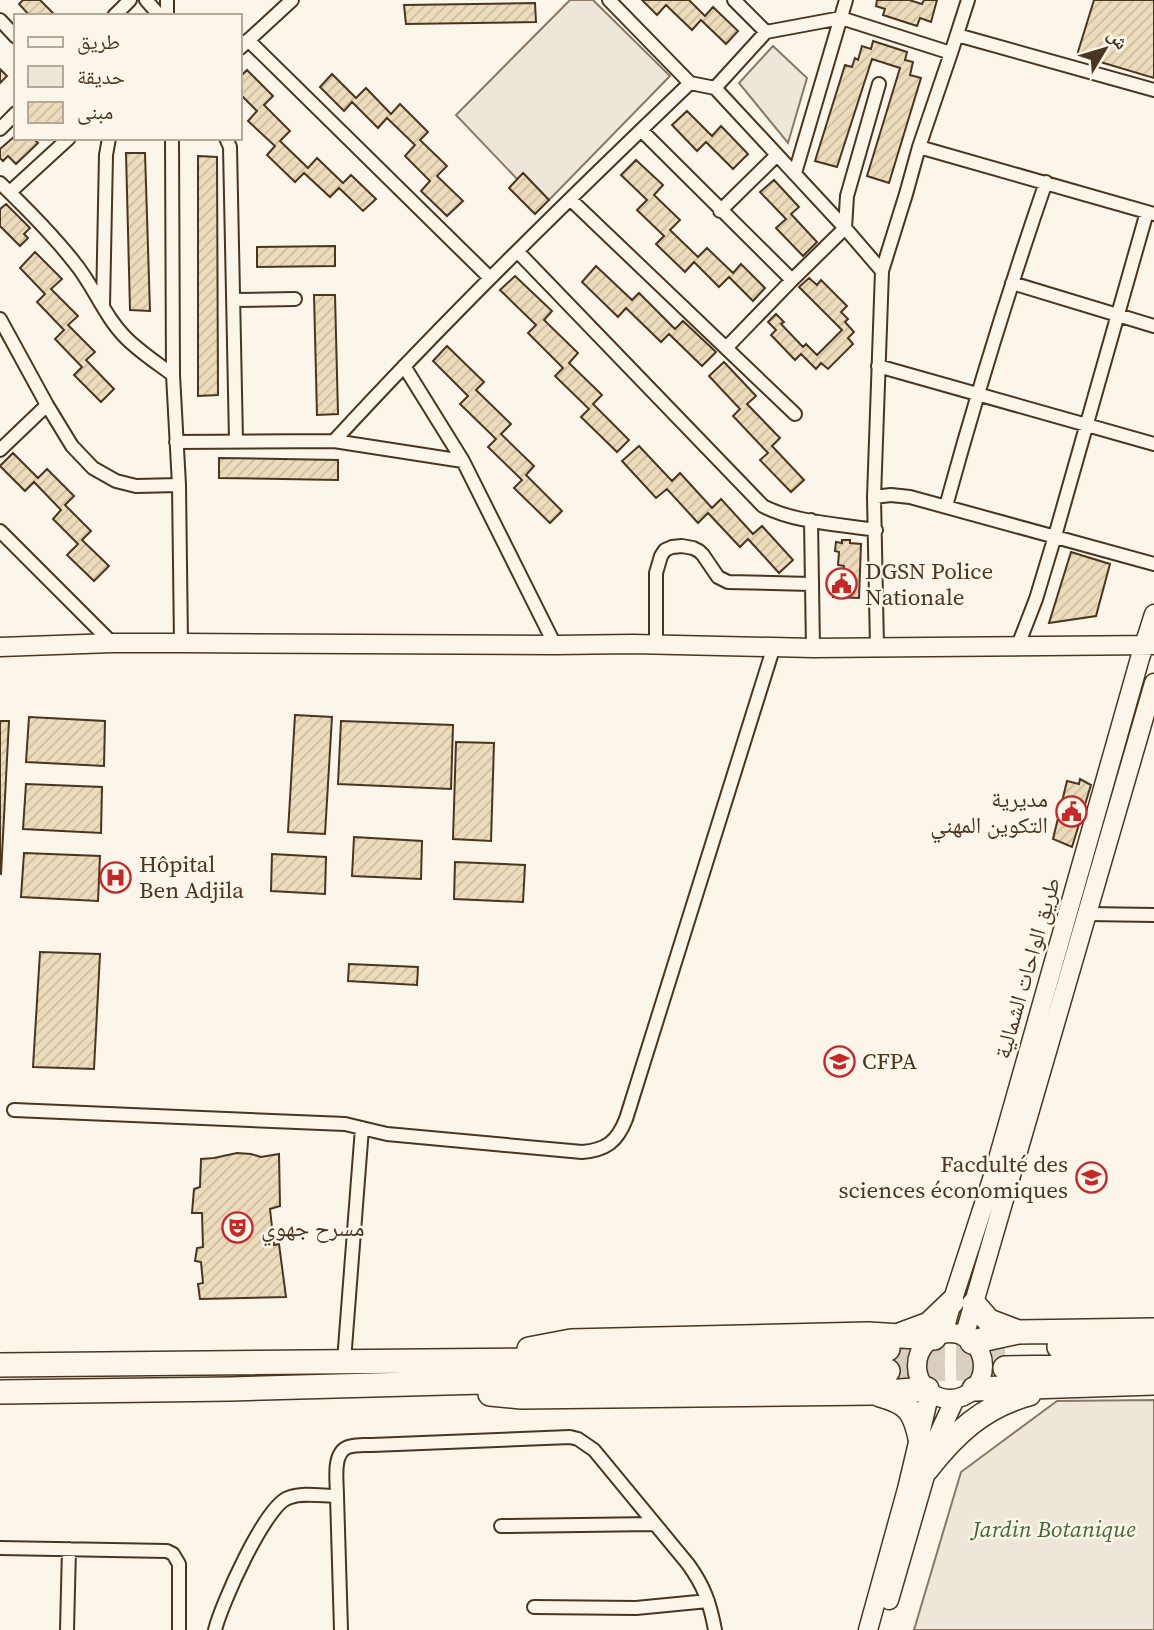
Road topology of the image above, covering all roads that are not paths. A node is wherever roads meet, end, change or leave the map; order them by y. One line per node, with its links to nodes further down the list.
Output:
1 (130, 0): 8 (street)
2 (146, 0): 9 (street)
3 (290, 0): 15 (street)
4 (609, 0): 17 (street)
5 (734, 0): 12 (street)
6 (846, 0): 10 (street)
7 (968, 0): 14 (street)
8 (118, 14)
9 (158, 14)
10 (841, 18): 12 (street); 16 (street); 30 (street)
11 (0, 20): 13 (street)
12 (766, 32): 19 (street)
13 (14, 35)
14 (957, 35): 16 (street); 20 (street)
15 (244, 44): 39 (street)
16 (951, 53): 28 (street)
17 (690, 83): 19 (street); 23 (street)
18 (879, 84): 36 (street)
19 (715, 88): 29 (street)
20 (1154, 90)
21 (14, 115): 22 (street)
22 (0, 129)
23 (641, 130): 33 (street); 34 (street)
24 (66, 140): 32 (street)
25 (109, 140): 44 (street)
26 (172, 140): 51 (street)
27 (227, 140): 42 (street)
28 (919, 147): 31 (street); 38 (street)
29 (777, 155): 30 (street); 34 (street)
30 (795, 173): 36 (street)
31 (1046, 182): 35 (street); 41 (street)
32 (5, 188): 44 (street)
33 (570, 200): 37 (street); 48 (street)
34 (720, 211): 40 (street)
35 (1151, 213): 45 (street)
36 (845, 229): 38 (street); 40 (street)
37 (518, 252): 39 (street); 65 (street)
38 (882, 271): 50 (street)
39 (490, 278): 49 (street)
40 (792, 280): 48 (street)
41 (1012, 283): 45 (street); 52 (street)
42 (233, 299): 43 (street); 56 (street)
43 (295, 299)
44 (103, 307): 51 (street)
45 (1118, 315): 47 (street); 55 (street)
46 (0, 319): 53 (street)
47 (1154, 326)
48 (726, 348): 54 (street)
49 (404, 366): 57 (street); 61 (street)
50 (878, 366): 52 (street); 63 (street)
51 (173, 375): 58 (street)
52 (977, 394): 55 (street); 64 (street)
53 (47, 405): 60 (street); 62 (street)
54 (795, 414)
55 (1088, 425): 59 (street); 68 (street)
56 (236, 441): 57 (street); 58 (street)
57 (334, 441): 61 (street)
58 (176, 442): 62 (street)
59 (1154, 444)
60 (0, 450)
61 (463, 461): 75 (street)
62 (179, 485): 73 (street)
63 (874, 497): 64 (street); 66 (street)
64 (946, 506): 68 (street)
65 (811, 520): 66 (street); 70 (street)
66 (876, 530): 79 (street)
67 (0, 531): 72 (street)
68 (1055, 536): 69 (street); 81 (street)
69 (1154, 564)
70 (811, 584): 74 (street); 80 (street)
71 (1154, 614): 76 (main road, طريق الواحات الشمالية)
72 (112, 643): 73 (main road); 77 (main road)
73 (181, 643): 75 (main road)
74 (656, 644): 75 (main road); 78 (main road)
75 (555, 645)
76 (1149, 645): 81 (main road); 87 (main road, طريق الواحات الشمالية)
77 (0, 646)
78 (774, 646): 80 (main road); 86 (street)
79 (877, 647): 80 (main road); 81 (main road)
80 (813, 648)
81 (1017, 648)
82 (1154, 683): 83 (main road, طريق الواحات الشمالية)
83 (1087, 914): 84 (street); 87 (main road, طريق الواحات الشمالية)
84 (1154, 915)
85 (14, 1110): 86 (street)
86 (362, 1128): 94 (street)
87 (963, 1303): 89 (main road, طريق الواحات الشمالية); 90 (main road); 92 (highway); 93 (highway)
88 (1154, 1329): 92 (highway)
89 (939, 1336): 90 (main road); 93 (highway); 100 (main road)
90 (968, 1339): 92 (highway); 103 (main road)
91 (1154, 1346): 92 (highway)
92 (1009, 1349): 96 (highway)
93 (891, 1352): 94 (highway); 97 (highway)
94 (344, 1361): 95 (highway)
95 (0, 1364)
96 (1154, 1366)
97 (432, 1383): 101 (highway); 102 (highway)
98 (1154, 1383): 99 (highway)
99 (1055, 1386): 103 (highway); 105 (highway)
100 (928, 1390): 102 (highway); 103 (main road); 104 (main road)
101 (0, 1392)
102 (873, 1394): 104 (highway)
103 (965, 1394): 105 (main road)
104 (920, 1438): 118 (main road)
105 (927, 1469): 119 (main road)
106 (337, 1496): 107 (street); 115 (street); 116 (street)
107 (654, 1524): 108 (street); 111 (street)
108 (501, 1527)
109 (0, 1548): 110 (street)
110 (69, 1549): 113 (street); 114 (street)
111 (708, 1601): 112 (street); 117 (street)
112 (534, 1607)
113 (67, 1630)
114 (179, 1630)
115 (215, 1630)
116 (341, 1630)
117 (715, 1630)
118 (868, 1630)
119 (880, 1630)

